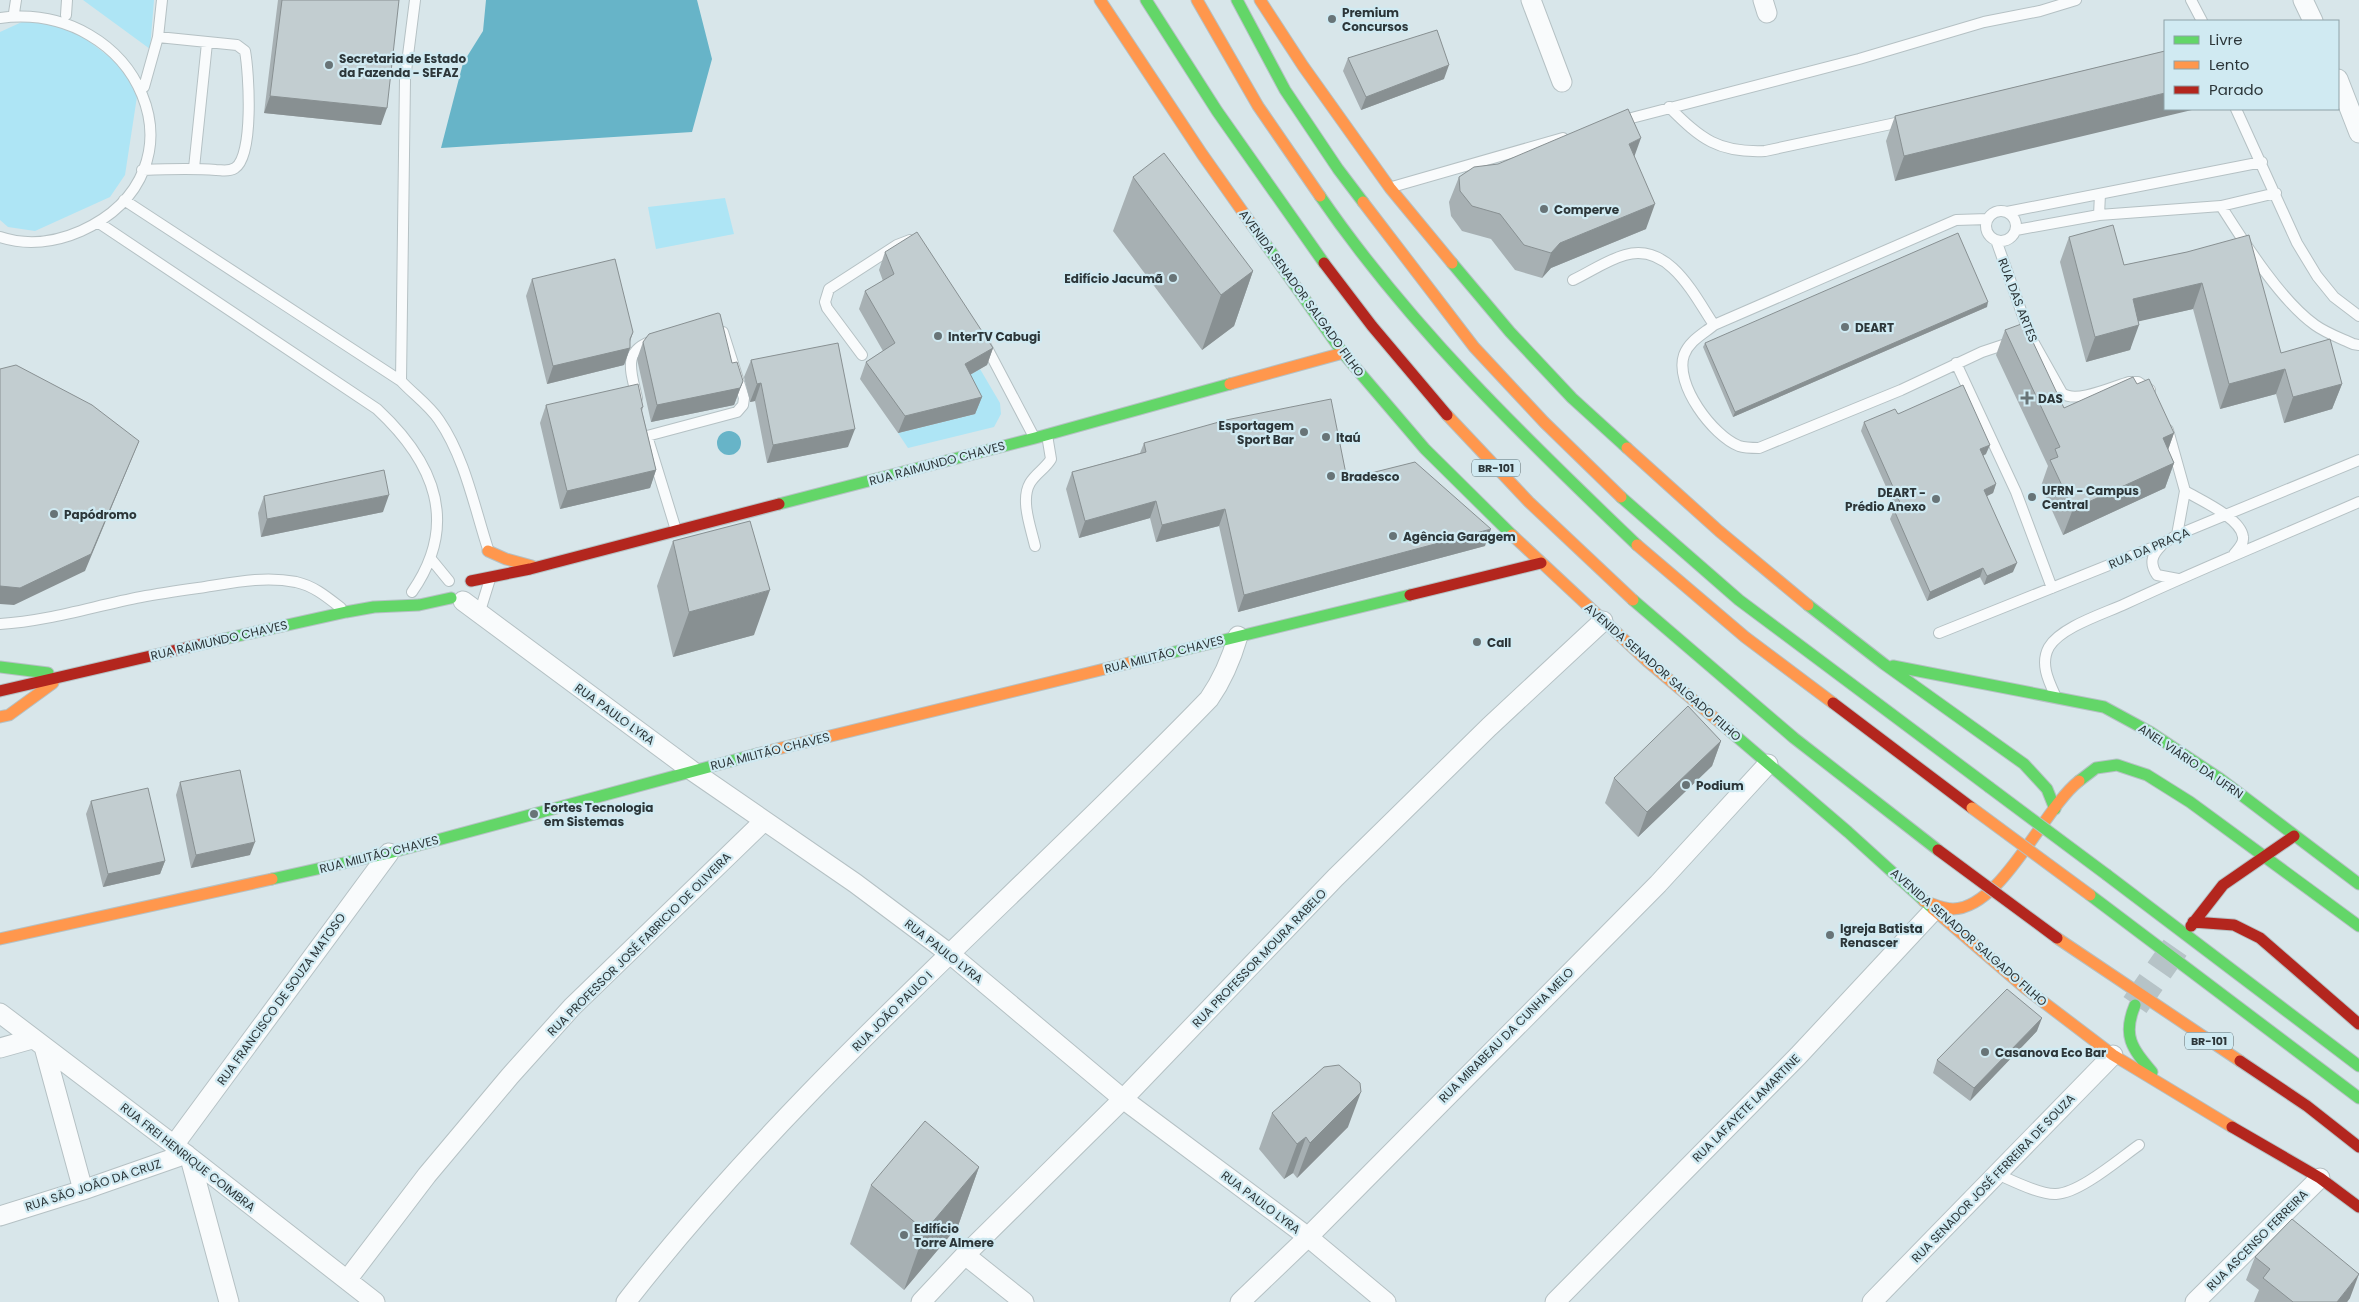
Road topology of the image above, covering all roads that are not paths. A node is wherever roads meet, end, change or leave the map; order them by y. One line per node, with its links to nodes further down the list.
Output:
1 (16, 0): 14 (lane)
2 (67, 0): 15 (lane)
3 (162, 0): 19 (lane)
4 (415, 0): 57 (lane)
5 (1100, 0): 54 (main road, AVENIDA SENADOR SALGADO FILHO)
6 (1146, 0): 116 (main road, BR-101, bridge)
7 (1197, 0): 113 (main road, bridge)
8 (1237, 0): 111 (main road, bridge)
9 (1260, 0): 33 (main road)
10 (1531, 0): 22 (street)
11 (2076, 0): 24 (lane)
12 (2191, 0): 17 (lane)
13 (2303, 0): 18 (street)
14 (14, 13): 15 (lane); 16 (lane)
15 (66, 15): 23 (lane)
16 (0, 18)
17 (2201, 20)
18 (2313, 20)
19 (158, 37): 20 (lane); 23 (lane)
20 (207, 43): 31 (lane); 31 (lane)
21 (2339, 81): 28 (street)
22 (1562, 82)
23 (144, 87): 32 (lane)
24 (1669, 107): 26 (lane); 27 (lane)
25 (2236, 110): 30 (lane)
26 (1916, 119)
27 (1612, 124)
28 (2359, 132)
29 (1574, 134): 33 (lane)
30 (2262, 162): 34 (lane); 35 (lane)
31 (194, 168): 32 (lane)
32 (142, 170): 36 (lane)
33 (1390, 188): 87 (main road)
34 (2276, 193): 37 (lane); 47 (lane)
35 (2100, 194): 38 (lane); 39 (lane)
36 (124, 200): 41 (lane); 57 (lane)
37 (2221, 206): 39 (lane); 53 (lane)
38 (2007, 212): 40 (lane); 42 (lane)
39 (2099, 215): 42 (lane)
40 (1988, 219): 44 (lane); 49 (lane)
41 (99, 223): 43 (lane); 72 (lane)
42 (2016, 230): 44 (lane)
43 (0, 237)
44 (1996, 240): 52 (lane, RUA DAS ARTES)
45 (919, 246): 55 (lane)
46 (1573, 280): 49 (lane)
47 (2359, 316)
48 (712, 323): 67 (lane)
49 (1714, 325): 56 (lane)
50 (978, 333): 62 (lane)
51 (667, 336): 59 (lane)
52 (2030, 336): 56 (lane); 58 (lane, RUA DAS ARTES)
53 (2359, 345)
54 (1343, 353): 61 (main road, RUA RAIMUNDO CHAVES); 73 (main road, AVENIDA SENADOR SALGADO FILHO)
55 (862, 355)
56 (1956, 363): 78 (lane)
57 (402, 381): 74 (lane)
58 (2157, 404)
59 (640, 408)
60 (2164, 422): 64 (lane)
61 (1047, 434): 62 (main road, RUA RAIMUNDO CHAVES); 70 (lane)
62 (1035, 438): 67 (main road, RUA RAIMUNDO CHAVES)
63 (2359, 460): 66 (lane, RUA DA PRAÇA)
64 (2185, 491): 66 (lane); 68 (lane)
65 (2359, 502): 71 (lane)
66 (2226, 516): 68 (lane, RUA DA PRAÇA); 71 (lane)
67 (676, 531): 75 (main road, RUA RAIMUNDO CHAVES)
68 (2176, 535): 69 (lane, RUA DA PRAÇA)
69 (2164, 543): 76 (lane); 78 (lane, RUA DA PRAÇA)
70 (1035, 546)
71 (2233, 556): 76 (lane)
72 (431, 559): 77 (lane); 79 (lane)
73 (1541, 564): 83 (main road, AVENIDA SENADOR SALGADO FILHO); 86 (main road, RUA MILITÃO CHAVES)
74 (489, 568): 75 (main road, RUA RAIMUNDO CHAVES); 75 (main road); 80 (main road, RUA RAIMUNDO CHAVES); 80 (lane)
75 (534, 568)
76 (2178, 579): 91 (lane)
77 (442, 584): 79 (main road, RUA RAIMUNDO CHAVES); 80 (main road); 80 (main road, RUA RAIMUNDO CHAVES)
78 (2052, 588): 85 (lane, RUA DA PRAÇA)
79 (412, 592): 81 (main road, RUA RAIMUNDO CHAVES)
80 (471, 600): 81 (main road, RUA RAIMUNDO CHAVES); 94 (street, RUA PAULO LYRA)
81 (374, 607): 82 (main road, RUA RAIMUNDO CHAVES)
82 (346, 612): 84 (lane); 89 (main road, RUA RAIMUNDO CHAVES)
83 (1604, 621): 93 (main road, AVENIDA SENADOR SALGADO FILHO); 114 (street, RUA PROFESSOR MOURA RABELO)
84 (0, 624)
85 (1939, 633)
86 (1238, 636): 94 (main road, RUA MILITÃO CHAVES); 104 (street, RUA JOÃO PAULO I)
87 (1884, 664): 91 (main road, ANEL VIÁRIO DA UFRN); 95 (main road)
88 (0, 667): 89 (main road, RUA RAIMUNDO CHAVES)
89 (65, 674): 90 (main road, RUA RAIMUNDO CHAVES); 92 (main road, RUA RAIMUNDO CHAVES)
90 (0, 691)
91 (2056, 698): 97 (main road, ANEL VIÁRIO DA UFRN)
92 (0, 717)
93 (1768, 764): 101 (main road, AVENIDA SENADOR SALGADO FILHO); 123 (street, RUA MIRABEAU DA CUNHA MELO)
94 (691, 770): 96 (street, RUA PAULO LYRA); 98 (main road, RUA MILITÃO CHAVES)
95 (2052, 812): 99 (main road); 101 (main road)
96 (764, 821): 104 (street, RUA PAULO LYRA); 125 (street, RUA PROFESSOR JOSÉ FABRICIO DE OLIVEIRA)
97 (2294, 836): 99 (main road); 100 (main road, ANEL VIÁRIO DA UFRN)
98 (389, 853): 103 (main road, RUA MILITÃO CHAVES); 117 (street, RUA FRANCISCO DE SOUZA MATOSO)
99 (2263, 856): 102 (main road); 107 (main road)
100 (2359, 884)
101 (1929, 905): 110 (main road, AVENIDA SENADOR SALGADO FILHO); 133 (street, RUA LAFAYETE LAMARTINE)
102 (2359, 926)
103 (0, 939)
104 (950, 954): 114 (street, RUA PAULO LYRA); 128 (street, RUA JOÃO PAULO I)
105 (2135, 1005): 112 (main road)
106 (0, 1013): 108 (street, RUA FREI HENRIQUE COIMBRA)
107 (2359, 1024)
108 (38, 1043): 109 (street); 117 (street, RUA FREI HENRIQUE COIMBRA); 120 (street)
109 (0, 1048)
110 (2113, 1055): 112 (main road, AVENIDA SENADOR SALGADO FILHO); 118 (street, RUA SENADOR JOSÉ FERREIRA DE SOUZA)
111 (2359, 1066)
112 (2168, 1090): 119 (main road, AVENIDA SENADOR SALGADO FILHO)
113 (2359, 1098)
114 (1123, 1099): 123 (street, RUA PAULO LYRA); 124 (street, RUA PROFESSOR MOURA RABELO)
115 (2139, 1145): 118 (lane)
116 (2359, 1147)
117 (183, 1152): 120 (street, RUA SÃO JOÃO DA CRUZ); 125 (street, RUA FREI HENRIQUE COIMBRA); 126 (street)
118 (1997, 1174): 134 (street, RUA SENADOR JOSÉ FERREIRA DE SOUZA)
119 (2320, 1178): 121 (main road, AVENIDA SENADOR SALGADO FILHO); 135 (street, RUA ASCENSO FERREIRA)
120 (83, 1190): 122 (street, RUA SÃO JOÃO DA CRUZ)
121 (2359, 1207)
122 (0, 1216)
123 (1308, 1237): 131 (street, RUA MIRABEAU DA CUNHA MELO); 132 (street, RUA PAULO LYRA)
124 (965, 1255): 129 (street, RUA PROFESSOR MOURA RABELO); 130 (street)
125 (347, 1280): 127 (street, RUA FREI HENRIQUE COIMBRA)
126 (229, 1302)
127 (375, 1302)
128 (626, 1302)
129 (921, 1302)
130 (1024, 1302)
131 (1240, 1302)
132 (1386, 1302)
133 (1555, 1302)
134 (1872, 1302)
135 (2195, 1302)

